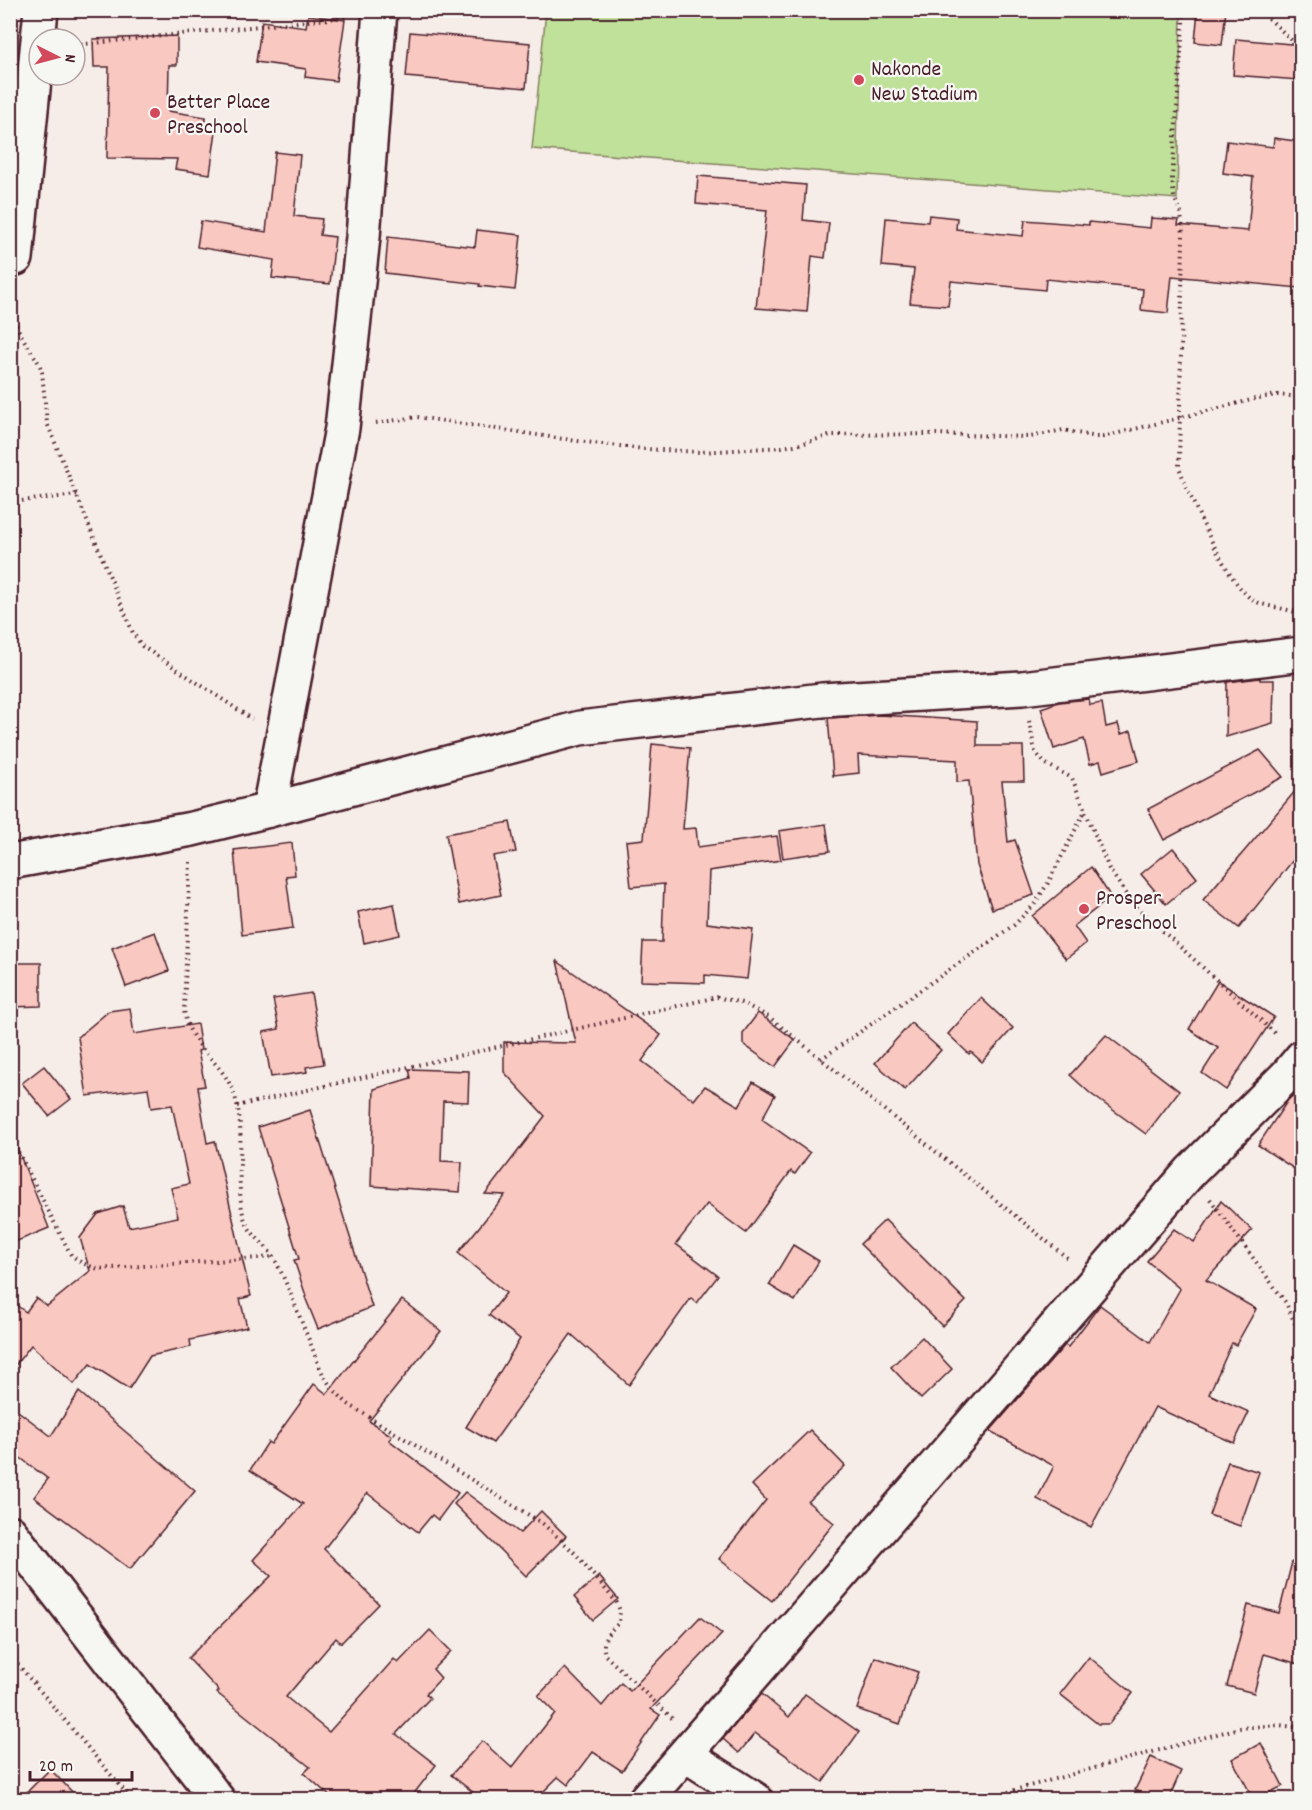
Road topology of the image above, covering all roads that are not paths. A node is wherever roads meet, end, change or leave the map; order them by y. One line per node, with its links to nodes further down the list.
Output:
1 (41, 10): 3 (street)
2 (380, 12): 5 (street)
3 (16, 258)
4 (1302, 654): 5 (street)
5 (269, 810): 6 (street)
6 (10, 862)
7 (1297, 1072): 9 (street)
8 (10, 1532): 10 (street)
9 (691, 1748): 11 (street); 12 (street)
10 (218, 1800)
11 (645, 1800)
12 (756, 1800)

